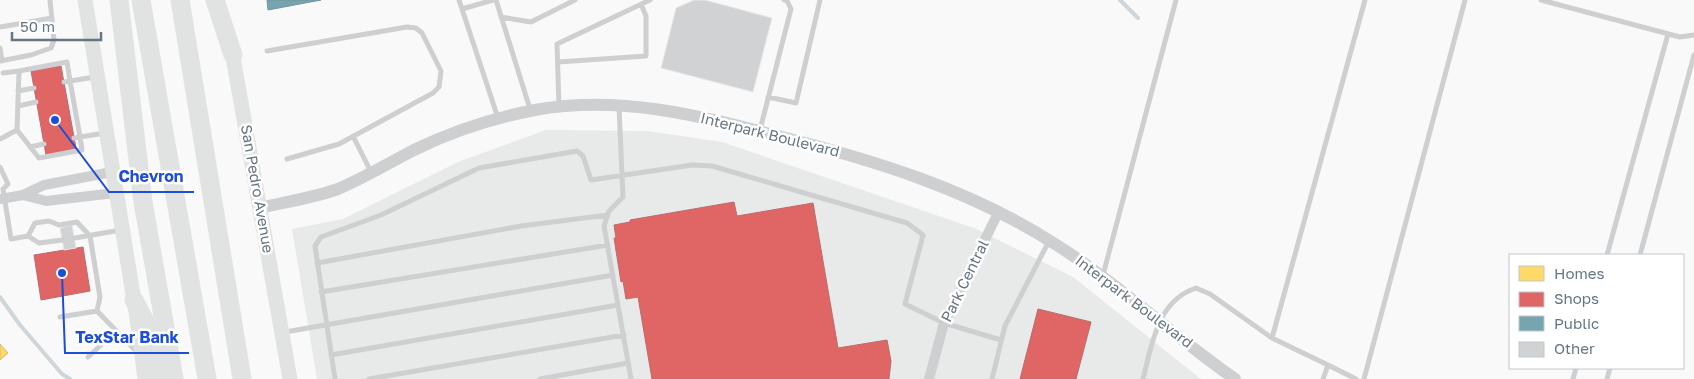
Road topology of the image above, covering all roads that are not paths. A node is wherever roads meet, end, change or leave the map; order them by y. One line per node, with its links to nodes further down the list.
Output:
1 (50, 0): 21 (lane)
2 (85, 0): 33 (main road)
3 (119, 0): 96 (highway)
4 (141, 0): 98 (highway)
5 (180, 0): 99 (highway)
6 (215, 0): 27 (highway)
7 (223, 0): 27 (main road, San Pedro Avenue)
8 (459, 0): 19 (lane)
9 (494, 0): 19 (lane); 20 (lane)
10 (574, 0): 20 (lane)
11 (650, 0): 18 (lane)
12 (786, 0): 40 (lane)
13 (820, 0): 40 (lane)
14 (1176, 0): 77 (lane)
15 (1365, 0): 89 (lane)
16 (1465, 0): 111 (lane)
17 (1541, 0): 23 (lane)
18 (640, 4): 30 (lane); 30 (lane)
19 (462, 9): 46 (lane)
20 (501, 17): 45 (lane)
21 (52, 18): 22 (lane); 29 (lane)
22 (0, 27)
23 (1668, 34): 24 (lane); 73 (lane)
24 (1694, 35)
25 (0, 48): 29 (lane)
26 (267, 51): 50 (lane)
27 (233, 55): 63 (main road, San Pedro Avenue)
28 (1694, 55): 74 (lane)
29 (1, 61)
30 (558, 62): 44 (lane)
31 (19, 71): 32 (lane); 34 (lane); 37 (lane)
32 (4, 73)
33 (96, 77): 34 (lane); 49 (main road)
34 (70, 81): 35 (lane); 38 (lane)
35 (64, 82)
36 (34, 88): 37 (lane)
37 (18, 91): 43 (lane)
38 (73, 95): 39 (lane); 51 (lane)
39 (66, 96)
40 (768, 97): 48 (lane)
41 (36, 102): 43 (lane)
42 (619, 104): 44 (street, Interpark Boulevard); 48 (street, Interpark Boulevard); 59 (lane)
43 (18, 106): 47 (lane)
44 (560, 107): 45 (street, Interpark Boulevard)
45 (531, 111): 46 (street, Interpark Boulevard)
46 (498, 118): 58 (street, Interpark Boulevard)
47 (17, 130): 52 (lane); 54 (lane)
48 (759, 131): 64 (street, Interpark Boulevard)
49 (105, 133): 51 (lane); 57 (main road)
50 (353, 136): 55 (lane); 58 (lane)
51 (77, 138): 54 (lane)
52 (0, 139)
53 (44, 144): 54 (lane)
54 (30, 147)
55 (287, 160)
56 (0, 166): 60 (lane)
57 (112, 172): 61 (main road); 62 (street)
58 (371, 172): 63 (street, Interpark Boulevard)
59 (621, 175): 65 (lane); 75 (lane); 84 (lane)
60 (2, 193): 62 (street); 67 (lane)
61 (115, 193): 62 (street); 66 (main road)
62 (23, 195)
63 (260, 208): 87 (main road, San Pedro Avenue)
64 (998, 213): 71 (street, Interpark Boulevard); 84 (street, Park Central)
65 (608, 214): 72 (lane); 75 (lane)
66 (122, 230): 68 (lane); 79 (main road)
67 (28, 236): 68 (lane); 70 (lane)
68 (90, 236): 69 (lane); 81 (lane)
69 (75, 238)
70 (62, 240)
71 (1049, 240): 77 (street, Interpark Boulevard); 90 (lane)
72 (608, 245): 76 (lane); 78 (lane)
73 (1607, 254)
74 (1640, 254)
75 (317, 263): 78 (lane)
76 (613, 275): 80 (lane); 85 (lane)
77 (1102, 277): 83 (street, Interpark Boulevard)
78 (321, 292): 85 (lane)
79 (134, 300): 93 (main road); 96 (highway)
80 (618, 304): 88 (lane); 91 (lane)
81 (97, 311): 82 (lane); 86 (lane)
82 (60, 318)
83 (1159, 320): 89 (lane); 107 (lane); 108 (street, Interpark Boulevard)
84 (944, 323): 90 (lane); 105 (street, Park Central)
85 (326, 325): 87 (lane); 91 (lane)
86 (116, 331): 92 (lane); 93 (lane)
87 (282, 333): 100 (main road, San Pedro Avenue)
88 (624, 335): 94 (lane); 102 (lane)
89 (1272, 338): 95 (lane)
90 (1001, 340): 106 (lane)
91 (331, 355): 101 (lane)
92 (88, 357)
93 (143, 359): 97 (main road)
94 (628, 363): 103 (lane); 104 (lane)
95 (1328, 365): 109 (lane); 110 (lane)
96 (168, 376)
97 (145, 379)
98 (207, 379)
99 (242, 379)
100 (290, 379)
101 (335, 379)
102 (369, 379)
103 (540, 379)
104 (631, 379)
105 (929, 379)
106 (992, 379)
107 (1143, 379)
108 (1235, 379)
109 (1323, 379)
110 (1356, 379)
111 (1364, 379)

